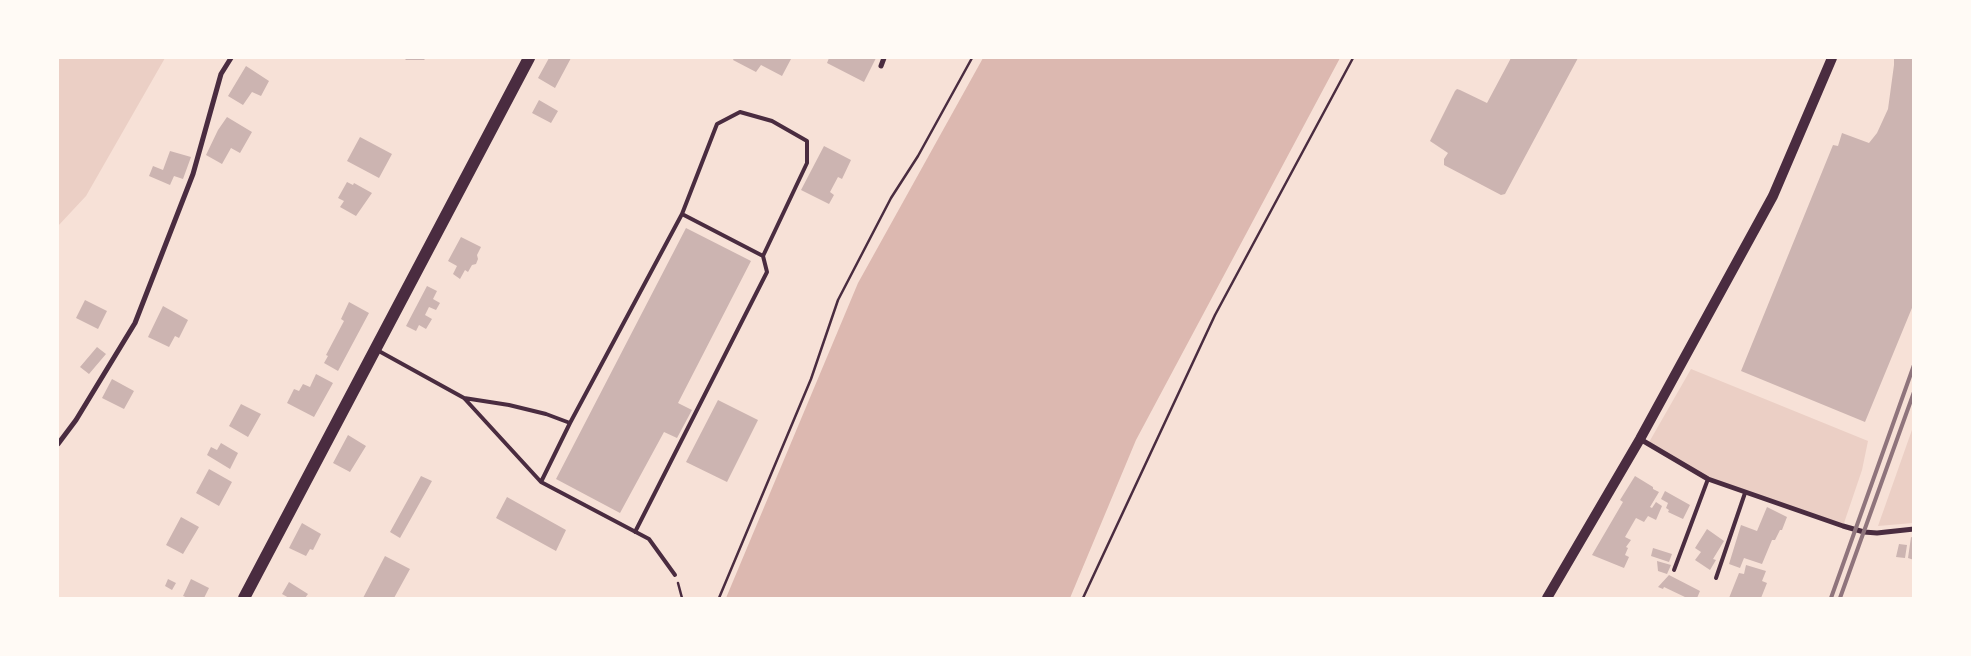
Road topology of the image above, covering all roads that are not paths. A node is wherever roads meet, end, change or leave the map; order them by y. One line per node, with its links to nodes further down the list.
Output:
1 (231, 58): 12 (street)
2 (529, 58): 8 (main road)
3 (884, 58): 5 (street)
4 (1832, 58): 11 (main road)
5 (881, 66)
6 (682, 214): 7 (lane); 7 (lane); 10 (lane)
7 (763, 256): 17 (lane)
8 (376, 349): 9 (lane); 21 (main road)
9 (464, 398): 10 (lane); 14 (lane)
10 (570, 423): 14 (lane)
11 (1640, 439): 13 (street); 22 (main road)
12 (58, 444)
13 (1708, 479): 15 (street); 18 (lane)
14 (541, 482): 17 (lane)
15 (1745, 493): 16 (street); 20 (lane)
16 (1914, 529)
17 (634, 532): 19 (lane)
18 (1674, 570)
19 (675, 575)
20 (1716, 578)
21 (244, 598)
22 (1547, 598)

